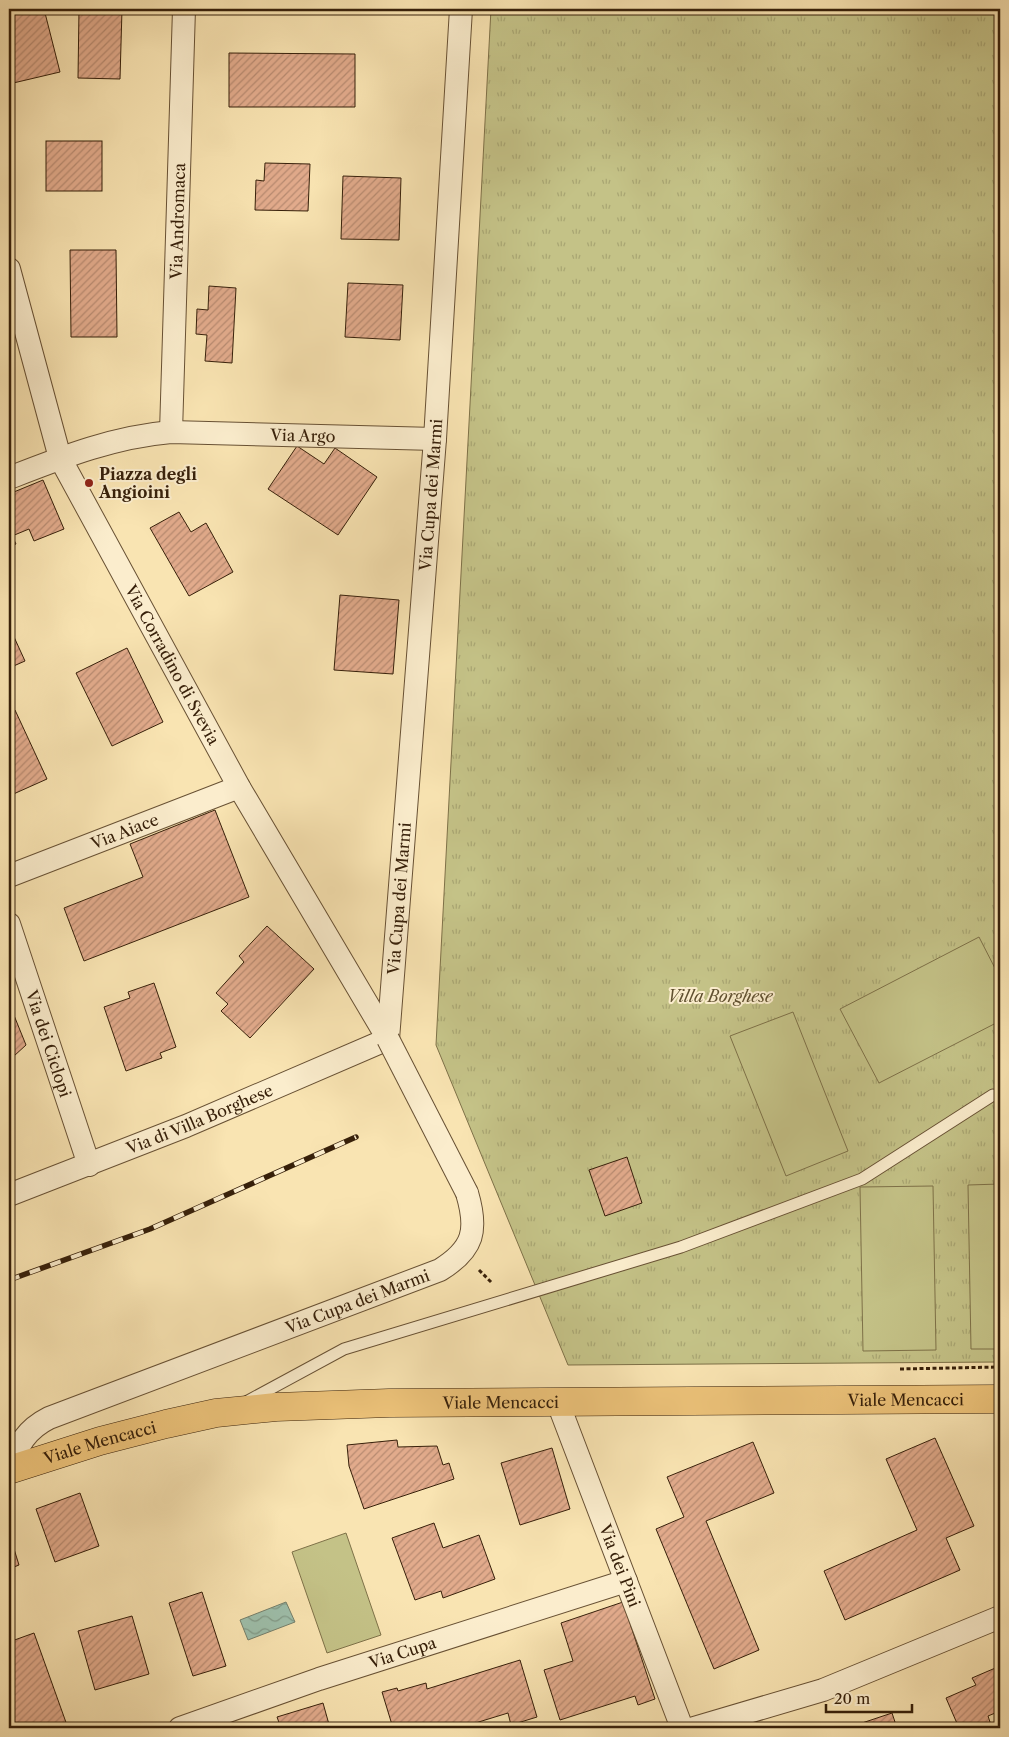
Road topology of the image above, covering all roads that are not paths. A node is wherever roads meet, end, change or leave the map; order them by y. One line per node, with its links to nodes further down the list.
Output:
1 (184, 9): 4 (street, Via Andromaca)
2 (461, 9): 5 (street, Via Cupa dei Marmi)
3 (9, 269): 6 (street, Via Corradino di Svevia)
4 (171, 432): 5 (street, Via Argo); 6 (street)
5 (435, 439): 11 (street, Via Cupa dei Marmi)
6 (60, 458): 7 (street); 8 (street, Via Corradino di Svevia)
7 (9, 478)
8 (239, 787): 9 (street, Via Aiace); 11 (street, Via Corradino di Svevia)
9 (9, 876)
10 (9, 924): 13 (street, Via dei Ciclopi)
11 (388, 1039): 13 (street, Via di Villa Borghese); 18 (street, Via Cupa dei Marmi, bridge)
12 (993, 1095): 17 (lane)
13 (89, 1165): 14 (street, Via di Villa Borghese)
14 (9, 1195)
15 (1000, 1399): 16 (main road, Viale Mencacci)
16 (558, 1403): 17 (main road, Viale Mencacci); 19 (street, Via dei Pini)
17 (229, 1411): 18 (main road, Viale Mencacci)
18 (10, 1469)
19 (626, 1581): 21 (street, Via Cupa); 22 (street, Via dei Pini)
20 (1000, 1617): 23 (street)
21 (180, 1728)
22 (682, 1728)
23 (694, 1728)

